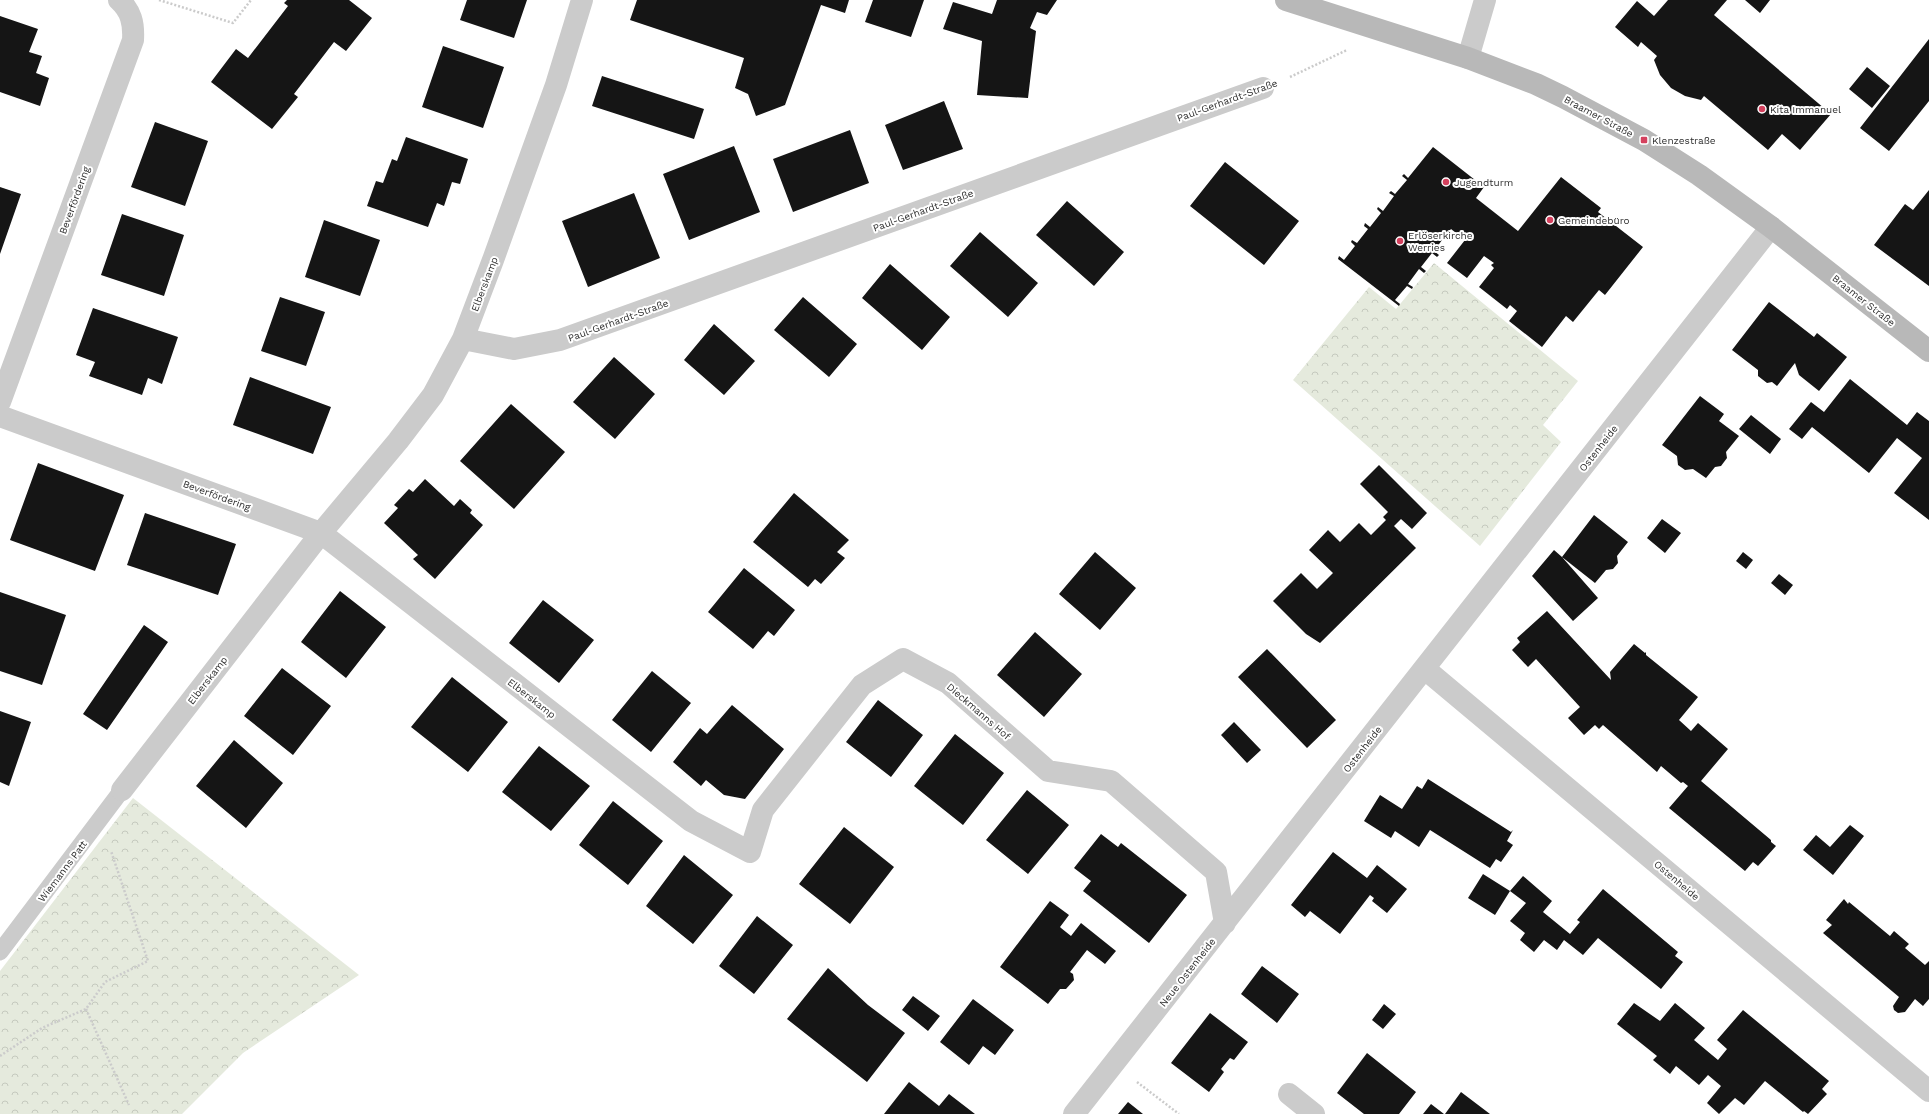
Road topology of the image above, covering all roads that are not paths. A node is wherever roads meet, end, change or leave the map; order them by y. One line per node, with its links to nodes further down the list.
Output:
1 (118, 0): 10 (street, Beverfördering)
2 (582, 0): 8 (street, Elberskamp)
3 (1286, 0): 5 (street, Braamer Straße)
4 (1485, 0): 5 (street)
5 (1468, 58): 7 (street, Braamer Straße)
6 (1263, 88): 8 (street, Paul-Gerhardt-Straße)
7 (1771, 228): 9 (street, Braamer Straße); 13 (street, Ostenheide)
8 (463, 339): 12 (street, Elberskamp)
9 (1929, 351)
10 (0, 402)
11 (0, 416): 12 (street, Beverfördering)
12 (321, 533): 14 (street, Elberskamp); 16 (street, Elberskamp)
13 (1425, 669): 15 (street, Ostenheide); 19 (street, Ostenheide)
14 (122, 790): 18 (lane, Wiemanns Patt)
15 (1299, 829): 17 (street, Neue Ostenheide)
16 (750, 852): 17 (street, Dieckmanns Hof)
17 (1225, 923): 21 (street, Neue Ostenheide)
18 (0, 952)
19 (1929, 1091)
20 (1289, 1094): 22 (street)
21 (1074, 1114)
22 (1314, 1114)

